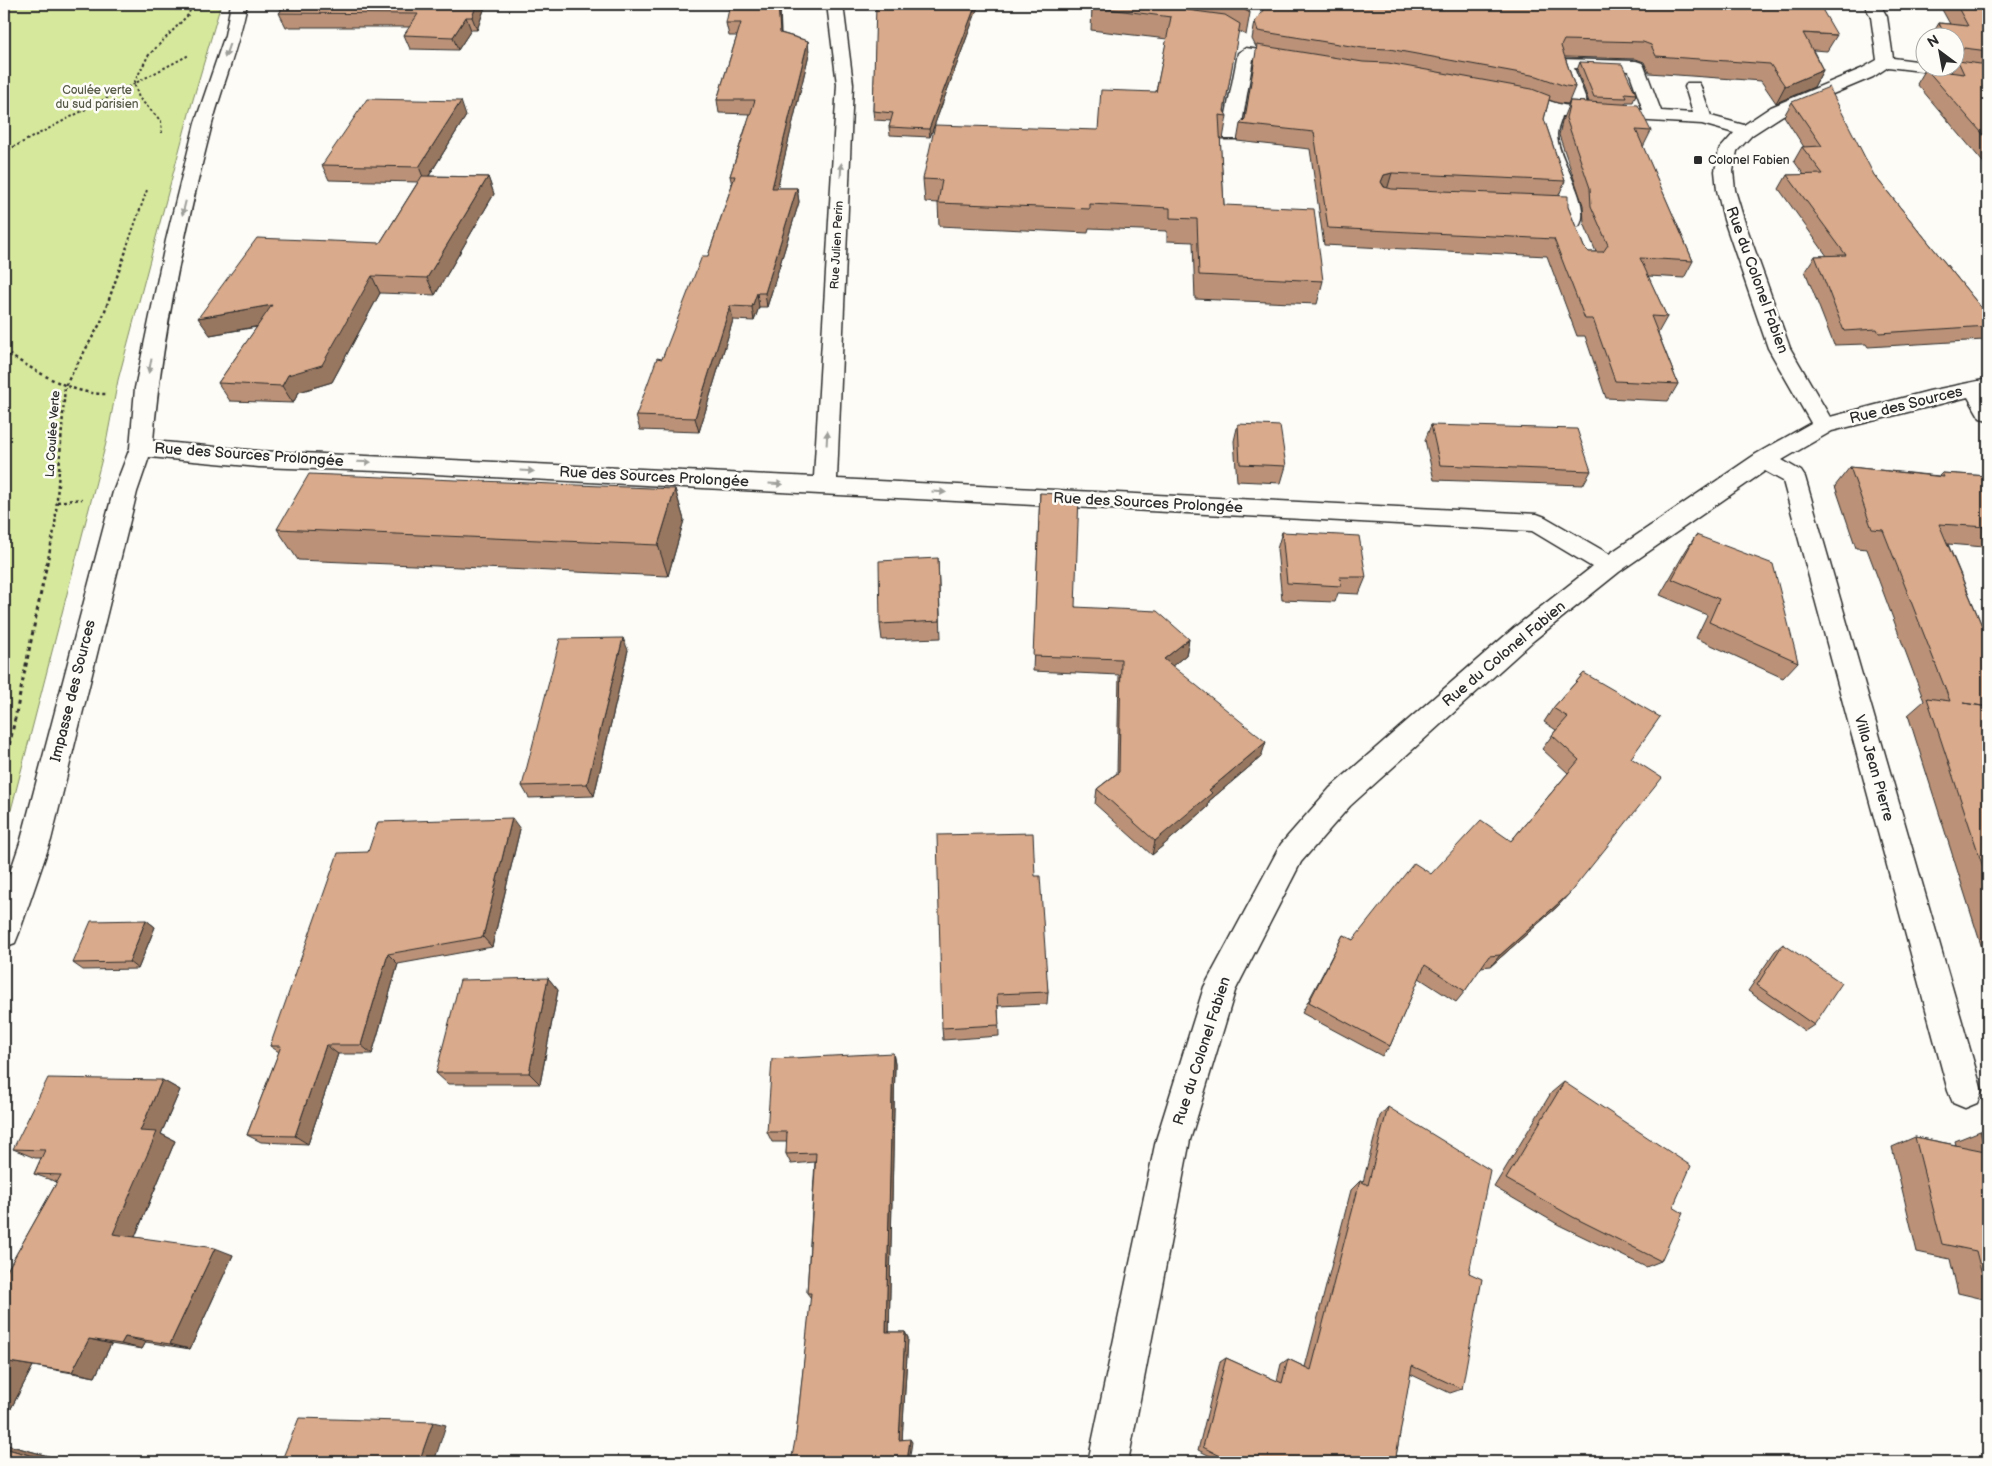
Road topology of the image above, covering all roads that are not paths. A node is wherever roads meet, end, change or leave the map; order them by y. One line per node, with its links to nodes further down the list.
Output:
1 (239, 4): 23 (street, Rue des Sources Prolongée, one-way to 23)
2 (835, 4): 25 (street, Rue Julien Perin, one-way to 2)
3 (1872, 4): 4 (street)
4 (1885, 62): 6 (street); 15 (street, Rue du Colonel Fabien)
5 (1310, 63): 16 (street)
6 (1914, 65)
7 (1964, 71): 8 (street)
8 (1988, 74)
9 (1693, 87): 14 (street)
10 (1501, 95): 11 (street)
11 (1555, 110): 12 (street); 18 (street)
12 (1582, 112): 13 (street); 13 (street)
13 (1653, 114): 14 (street)
14 (1704, 119): 15 (street)
15 (1746, 131): 22 (street, Rue du Colonel Fabien)
16 (1231, 135)
17 (1514, 203): 18 (street)
18 (1572, 206): 19 (street)
19 (1578, 239)
20 (1981, 387): 21 (street); 22 (street, Rue des Sources)
21 (1988, 413)
22 (1824, 426): 24 (street, Rue du Colonel Fabien)
23 (141, 448): 25 (street, Rue des Sources Prolongée, one-way to 25); 27 (street, Impasse des Sources)
24 (1764, 460): 26 (street, Rue du Colonel Fabien); 28 (street, Villa Jean Pierre)
25 (824, 486): 26 (street, Rue des Sources Prolongée, one-way to 26)
26 (1610, 566): 29 (street, Rue du Colonel Fabien)
27 (4, 933)
28 (1965, 1091)
29 (1108, 1462)

